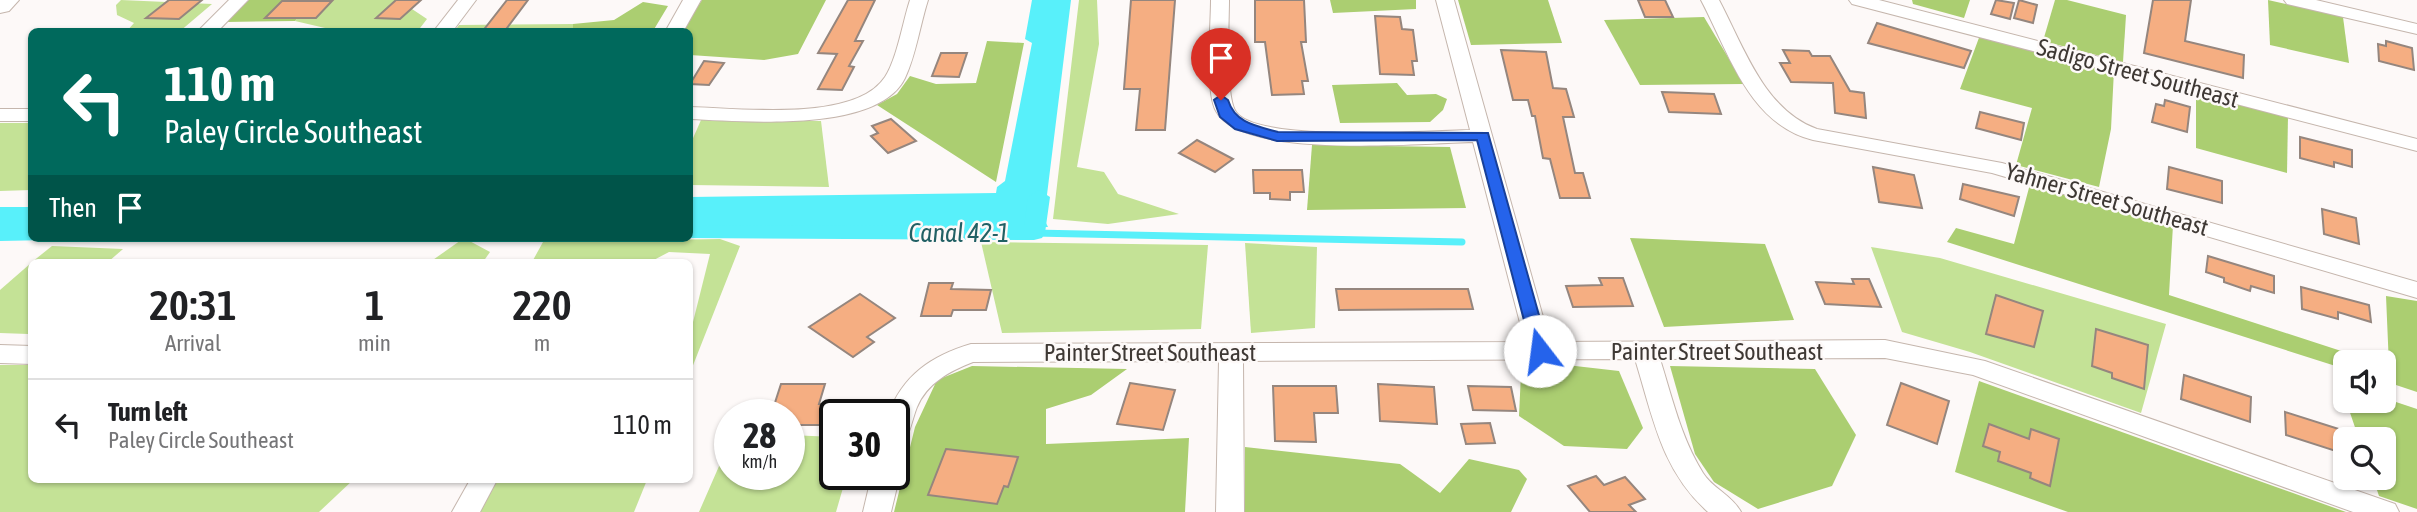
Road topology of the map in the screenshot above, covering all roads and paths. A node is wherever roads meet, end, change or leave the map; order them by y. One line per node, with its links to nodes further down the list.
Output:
1 (8, 0): 11 (street)
2 (239, 0): 12 (street)
3 (467, 0): 13 (street)
4 (692, 0): 14 (street)
5 (919, 0): 16 (street)
6 (1220, 0): 19 (street)
7 (1445, 0): 19 (street)
8 (1710, 0): 21 (street, Yahner Street Southeast)
9 (1858, 0): 20 (street, Sadigo Street Southeast)
10 (2293, 0): 15 (street)
11 (0, 6)
12 (210, 28)
13 (445, 28)
14 (676, 28)
15 (2417, 29)
16 (693, 113)
17 (0, 115): 18 (street)
18 (28, 115)
19 (1483, 136): 23 (street)
20 (2417, 145)
21 (2417, 290)
22 (1231, 351): 23 (street, Painter Street Southeast); 27 (street, Painter Street Southeast); 32 (street)
23 (1540, 351): 24 (street, Painter Street Southeast)
24 (1646, 352): 33 (street); 34 (street, Painter Street Southeast)
25 (0, 355): 26 (street)
26 (28, 355)
27 (906, 399)
28 (481, 483): 30 (street)
29 (882, 490): 31 (street)
30 (466, 512)
31 (877, 512)
32 (1230, 512)
33 (1727, 512)
34 (2385, 512)

